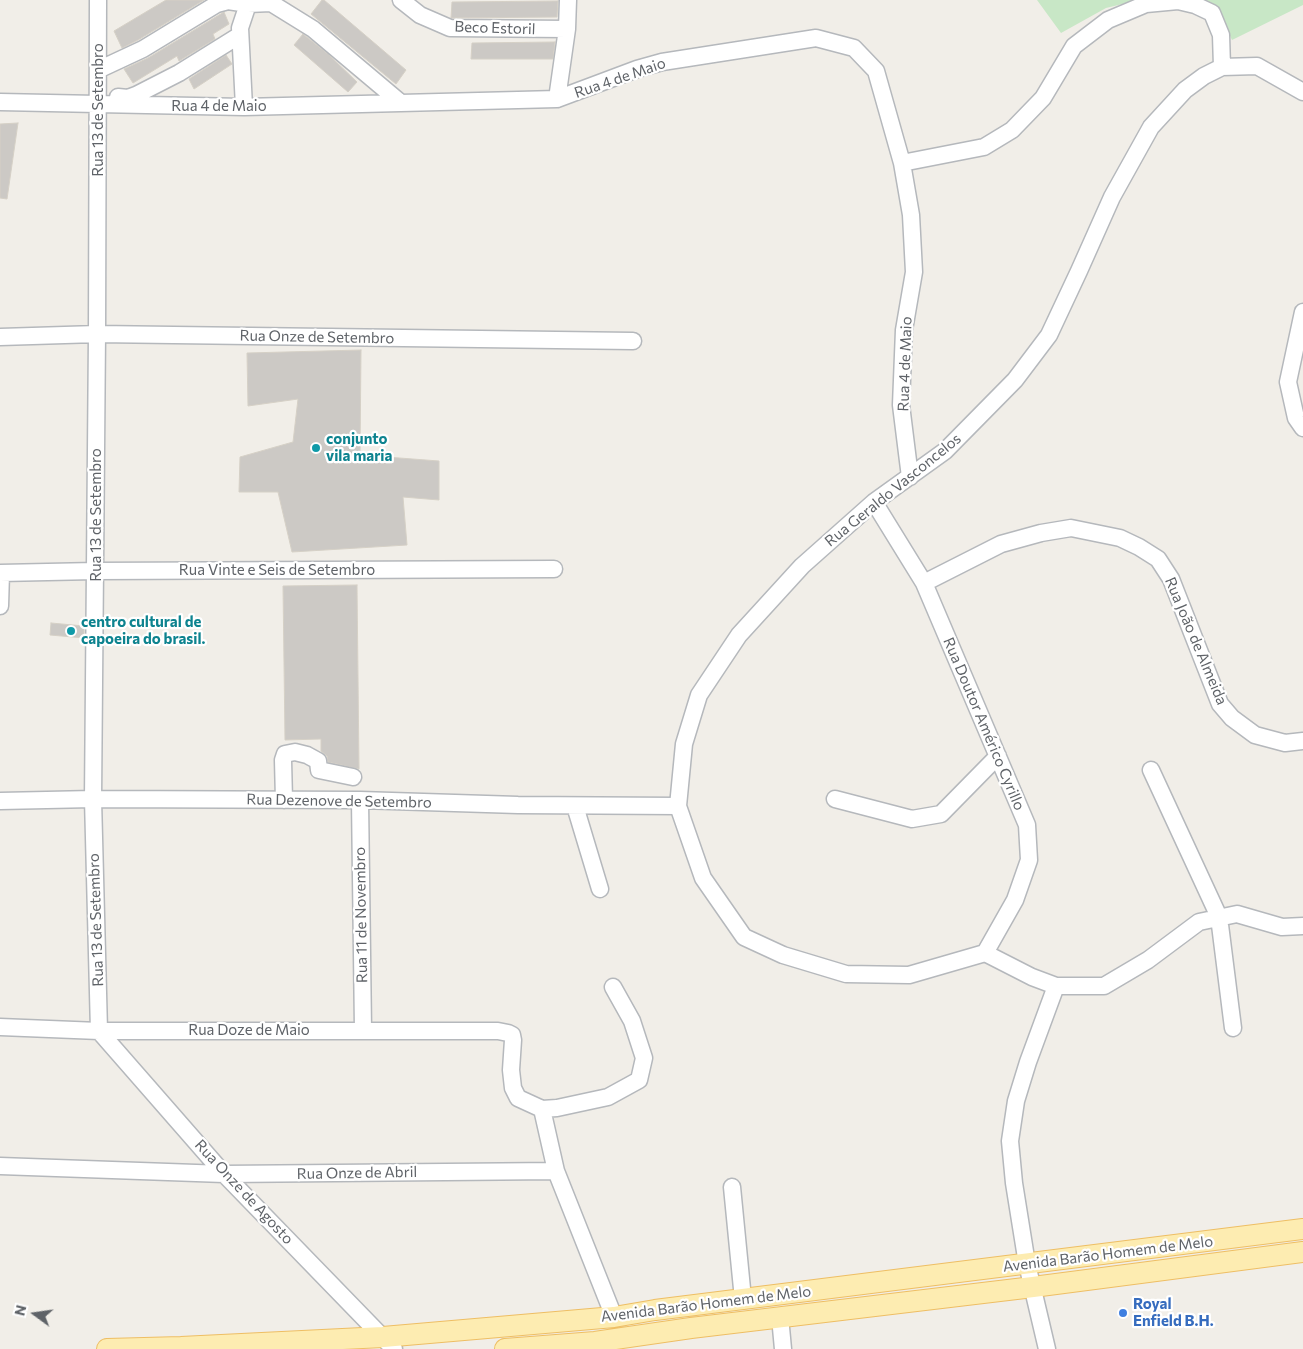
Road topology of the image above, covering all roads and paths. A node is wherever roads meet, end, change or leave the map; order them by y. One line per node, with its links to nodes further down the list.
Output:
1 (98, 0): 8 (street, Rua 13 de Setembro)
2 (401, 0): 5 (street, Beco Estoril)
3 (568, 0): 5 (street)
4 (248, 4): 6 (street); 8 (street); 13 (street)
5 (567, 29): 11 (street)
6 (240, 35): 10 (street); 14 (street)
7 (1222, 67): 9 (street, Rua Geraldo Vasconcelos); 15 (street); 21 (street, Rua Geraldo Vasconcelos)
8 (98, 70): 10 (street, Rua 13 de Setembro)
9 (1303, 92)
10 (98, 99): 12 (street, Rua 4 de Maio); 14 (street, Rua 4 de Maio); 17 (street, Rua 13 de Setembro)
11 (557, 100): 13 (street, Rua 4 de Maio); 15 (street, Rua 4 de Maio)
12 (0, 102)
13 (401, 103): 14 (street, Rua 4 de Maio)
14 (244, 107)
15 (902, 163): 21 (street, Rua 4 de Maio)
16 (1303, 312): 20 (street)
17 (97, 334): 18 (street, Rua Onze de Setembro); 19 (street, Rua Onze de Setembro); 24 (street, Rua 13 de Setembro)
18 (0, 337)
19 (633, 341)
20 (1303, 428)
21 (910, 477): 22 (street, Rua Geraldo Vasconcelos)
22 (874, 502): 26 (street, Rua Doutor Américo Cyrillo); 38 (street, Rua Geraldo Vasconcelos)
23 (554, 569): 24 (street, Rua Vinte e Seis de Setembro)
24 (95, 570): 25 (street, Rua Vinte e Seis de Setembro); 32 (street, Rua 13 de Setembro)
25 (1, 573): 27 (street)
26 (924, 583): 28 (street, Rua João de Almeida); 29 (street, Rua Doutor Américo Cyrillo)
27 (0, 606)
28 (1303, 741)
29 (998, 756): 33 (street); 42 (street, Rua Doutor Américo Cyrillo)
30 (1151, 770): 40 (street)
31 (353, 777): 34 (street)
32 (93, 799): 34 (street, Rua Dezenove de Setembro); 36 (street, Rua Dezenove de Setembro); 47 (street, Rua 13 de Setembro)
33 (835, 799)
34 (284, 800): 35 (street, Rua Dezenove de Setembro)
35 (360, 800): 37 (street, Rua Dezenove de Setembro); 48 (street, Rua 11 de Novembro)
36 (0, 801)
37 (575, 806): 38 (street, Rua Dezenove de Setembro); 39 (street)
38 (678, 806): 42 (street, Rua Geraldo Vasconcelos)
39 (600, 889)
40 (1219, 917): 41 (street); 43 (street); 46 (street)
41 (1303, 926)
42 (985, 953): 43 (street)
43 (1056, 986): 56 (street)
44 (613, 987): 49 (street)
45 (0, 1027): 47 (street, Rua Doze de Maio)
46 (1233, 1028)
47 (99, 1030): 48 (street, Rua Doze de Maio); 52 (street, Rua Onze de Agosto)
48 (363, 1030): 49 (street, Rua Doze de Maio)
49 (542, 1109): 51 (street)
50 (0, 1166): 52 (street, Rua Onze de Abril)
51 (556, 1171): 52 (street, Rua Onze de Abril); 59 (street)
52 (224, 1174): 62 (street, Rua Onze de Agosto)
53 (732, 1187): 58 (street)
54 (1303, 1229): 56 (main road, Avenida Barão Homem de Melo)
55 (1303, 1252): 57 (main road, Avenida Barão Homem de Melo)
56 (1027, 1264): 57 (street); 58 (main road, Avenida Barão Homem de Melo)
57 (1033, 1287): 60 (main road, Avenida Barão Homem de Melo); 67 (street)
58 (743, 1299): 59 (main road, Avenida Barão Homem de Melo)
59 (614, 1317): 61 (main road); 62 (main road, Avenida Barão Homem de Melo)
60 (780, 1317): 61 (main road, Avenida Barão Homem de Melo); 66 (street)
61 (595, 1342): 65 (main road, Avenida Barão Homem de Melo)
62 (388, 1343): 64 (main road, Avenida Barão Homem de Melo)
63 (107, 1349): 64 (main road, Avenida Barão Homem de Melo)
64 (156, 1349)
65 (506, 1349)
66 (783, 1349)
67 (1047, 1349)

